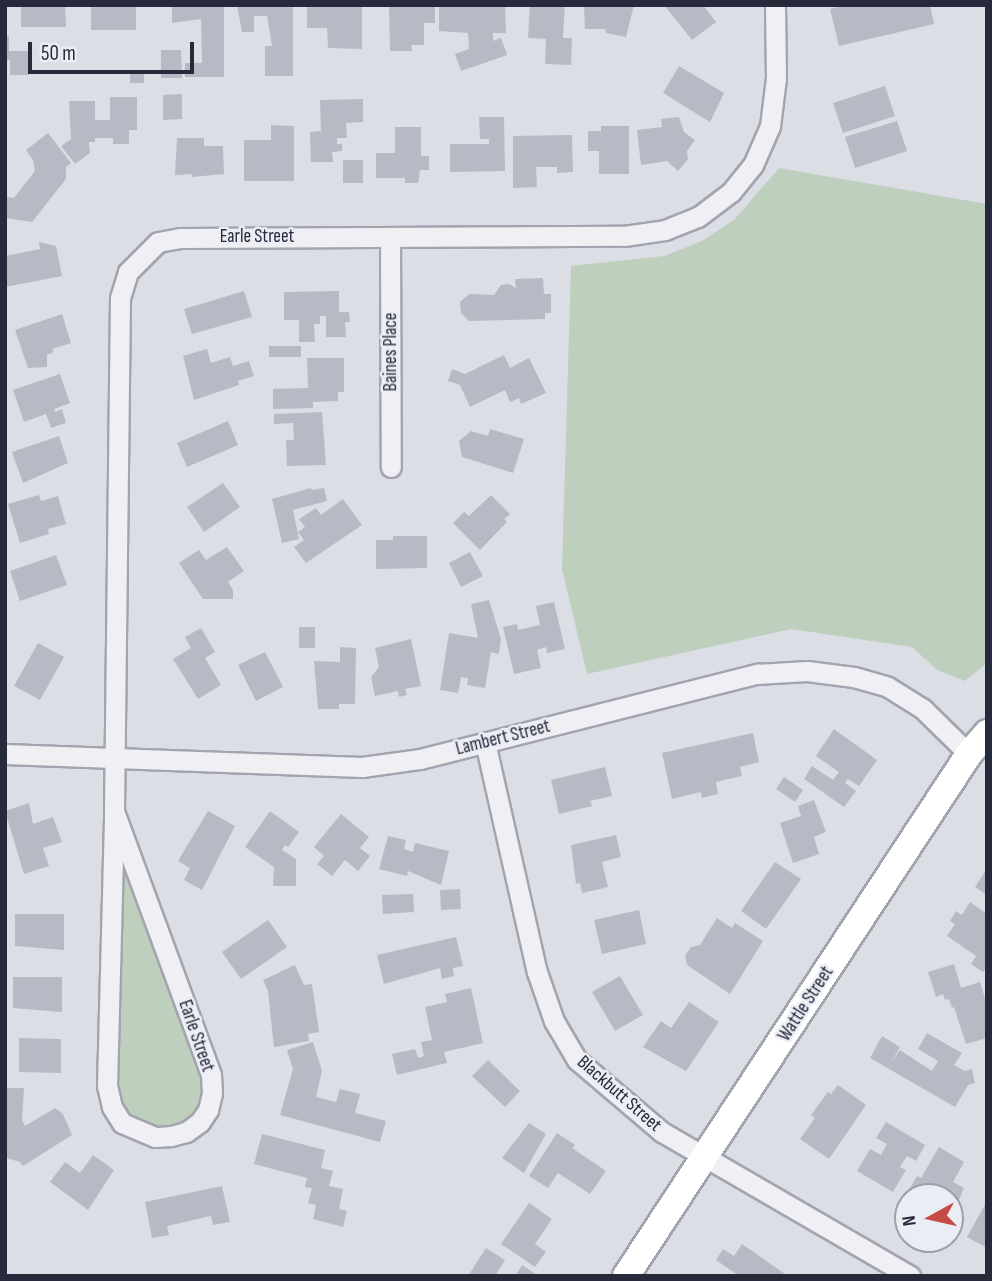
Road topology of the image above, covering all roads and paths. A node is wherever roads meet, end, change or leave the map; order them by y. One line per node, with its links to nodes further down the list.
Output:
1 (775, 5): 2 (street, Earle Street)
2 (390, 237): 3 (street, Baines Place); 8 (street, Earle Street)
3 (391, 467)
4 (987, 733): 7 (street, Wattle Street)
5 (485, 742): 7 (street, Lambert Street); 8 (street, Lambert Street); 10 (street, Blackbutt Street)
6 (5, 754): 8 (street, Lambert Street)
7 (969, 754): 10 (street, Wattle Street)
8 (114, 758): 9 (street, Earle Street)
9 (114, 811): 9 (street, Earle Street)
10 (706, 1156): 11 (street, Wattle Street); 12 (street, Blackbutt Street)
11 (626, 1276)
12 (910, 1276)

